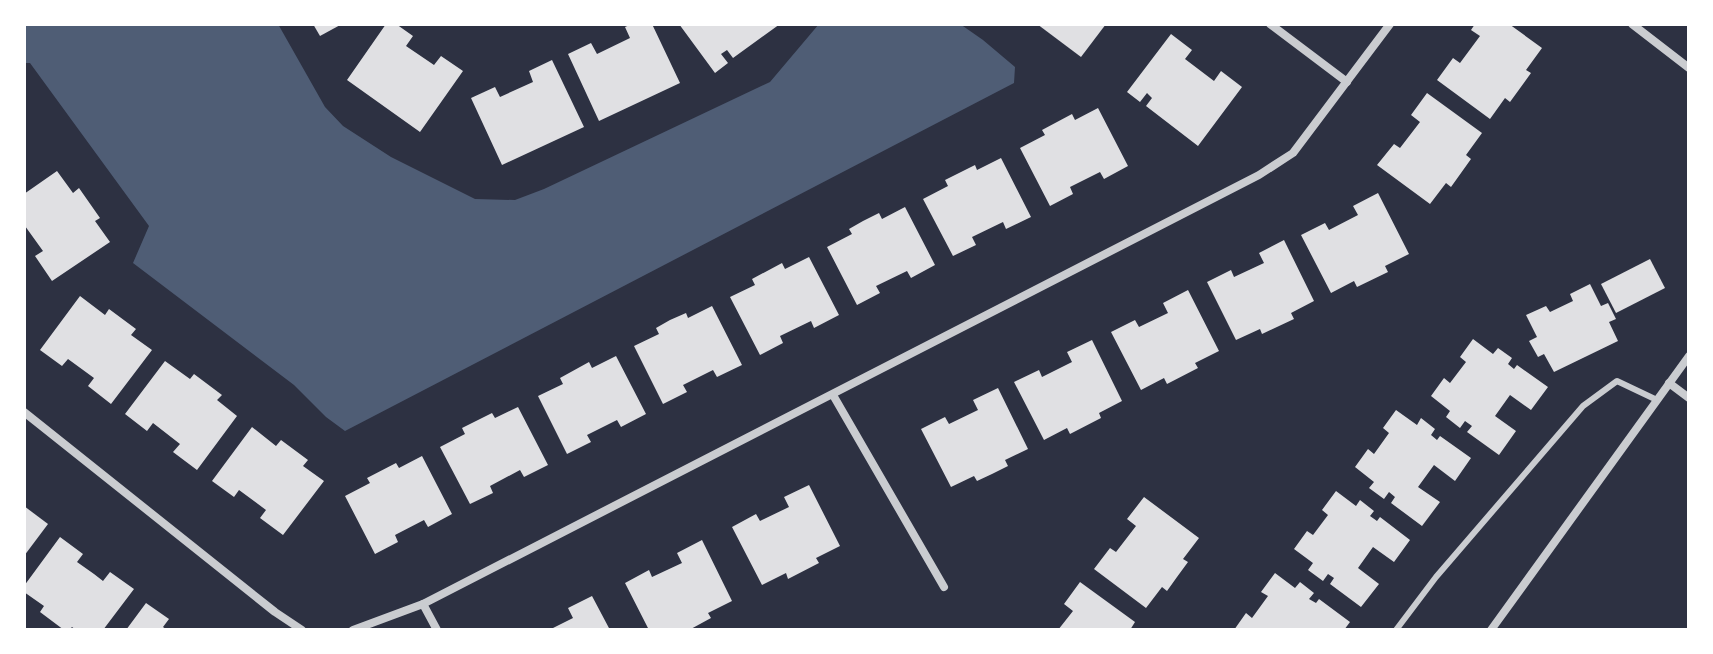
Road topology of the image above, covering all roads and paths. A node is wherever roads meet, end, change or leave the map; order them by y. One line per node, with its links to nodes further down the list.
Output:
1 (1270, 24): 5 (street)
2 (1390, 24): 5 (street)
3 (1632, 24): 4 (street)
4 (1689, 68)
5 (1347, 82): 8 (street)
6 (1689, 356): 7 (street)
7 (1669, 383): 9 (street); 10 (street)
8 (833, 395): 12 (street); 13 (street)
9 (1689, 398)
10 (1657, 400): 17 (lane); 18 (street)
11 (24, 412): 14 (street)
12 (944, 587)
13 (423, 604): 15 (street); 16 (street)
14 (302, 630)
15 (353, 630)
16 (437, 630)
17 (1396, 630)
18 (1491, 630)

